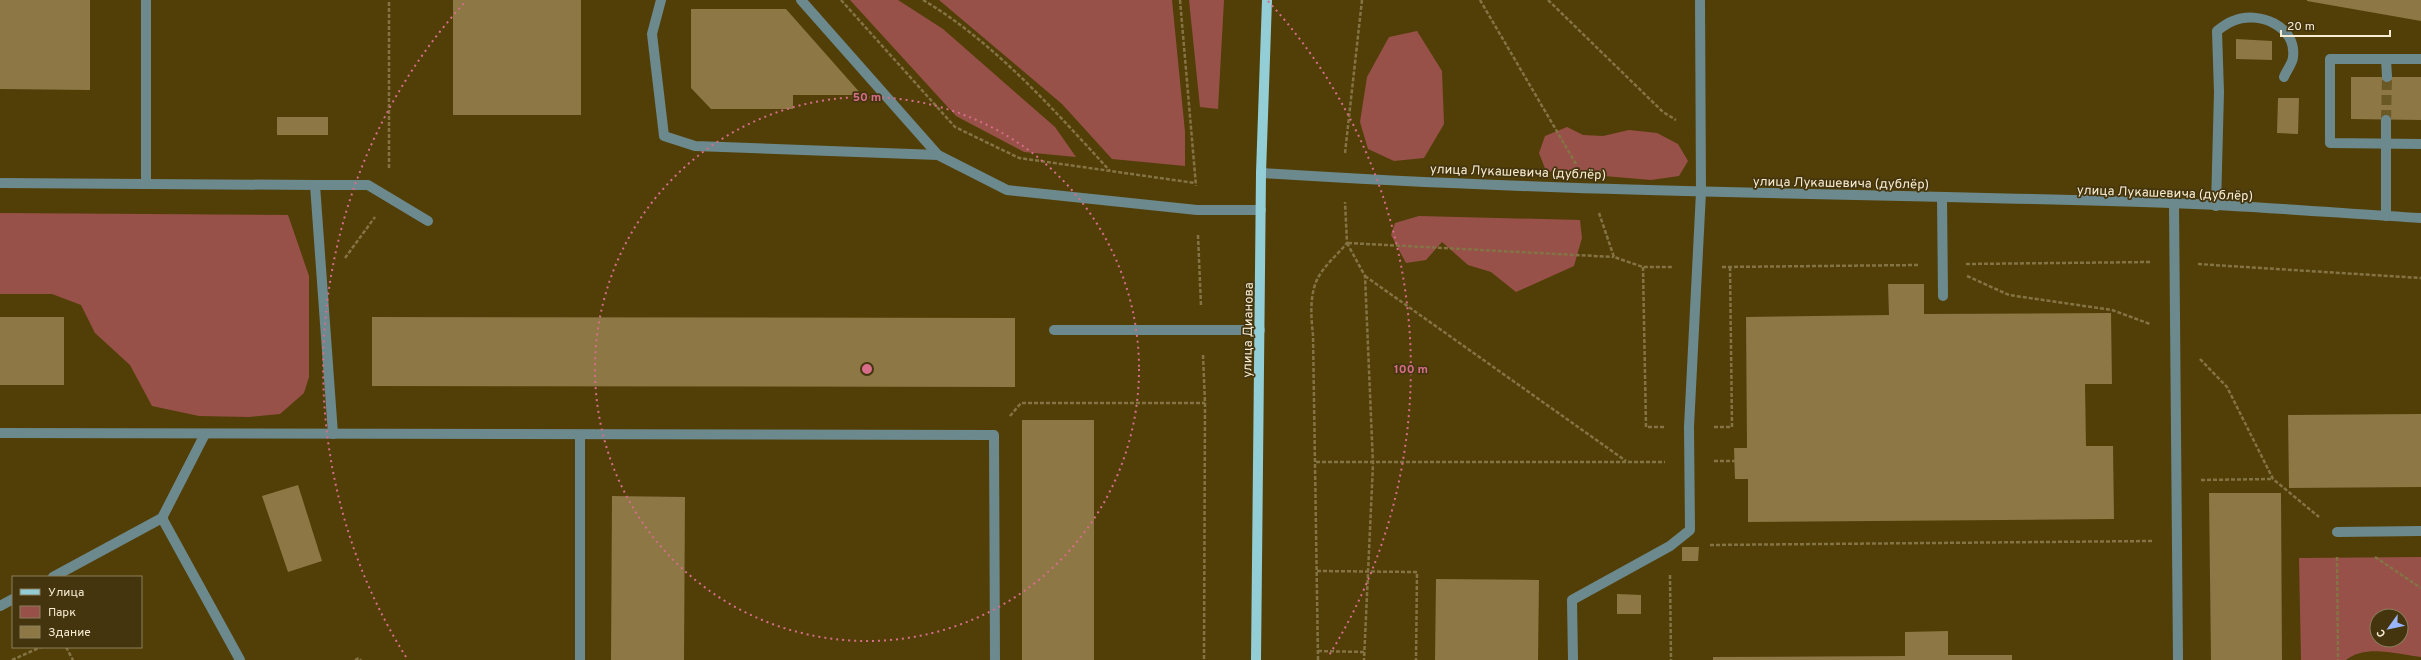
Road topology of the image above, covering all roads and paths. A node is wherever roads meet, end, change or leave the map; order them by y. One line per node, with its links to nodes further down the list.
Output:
1 (146, 0): 24 (street)
2 (389, 0): 30 (path)
3 (661, 0): 20 (street)
4 (801, 0): 20 (street)
5 (840, 0): 21 (path)
6 (923, 0): 21 (path)
7 (1267, 0): 22 (main road, улица Дианова)
8 (1362, 0): 23 (path)
9 (1480, 0): 28 (path)
10 (1548, 0): 17 (path)
11 (1700, 0): 17 (street)
12 (2386, 59): 13 (street); 15 (street); 18 (street)
13 (2421, 59)
14 (2284, 77): 33 (street)
15 (2386, 77)
16 (2386, 120): 18 (street)
17 (1701, 134): 29 (street)
18 (2386, 143): 19 (street); 35 (street)
19 (2421, 144)
20 (938, 155): 34 (street)
21 (1110, 171): 25 (path)
22 (1261, 172): 23 (street, улица Лукашевича (дублёр)); 34 (main road, улица Дианова)
23 (1343, 178): 28 (street, улица Лукашевича (дублёр)); 38 (path)
24 (146, 183): 26 (street); 27 (street)
25 (1196, 183)
26 (0, 184)
27 (315, 185): 30 (street); 45 (street)
28 (1590, 187): 29 (street, улица Лукашевича (дублёр)); 39 (path)
29 (1701, 192): 31 (street, улица Лукашевича (дублёр)); 42 (street)
30 (389, 197): 37 (street); 45 (path)
31 (1942, 198): 32 (street, улица Лукашевича (дублёр)); 41 (street)
32 (2174, 204): 33 (street, улица Лукашевича (дублёр)); 40 (street)
33 (2216, 206): 35 (street, улица Лукашевича (дублёр))
34 (1261, 210): 48 (main road, улица Дианова)
35 (2386, 216): 36 (street, улица Лукашевича (дублёр))
36 (2421, 218)
37 (428, 221)
38 (1347, 243): 39 (path); 43 (path); 57 (path)
39 (1614, 257): 42 (path)
40 (2174, 262): 41 (path); 44 (path); 49 (street)
41 (1942, 264): 42 (path); 46 (street); 49 (path)
42 (1698, 267): 55 (street)
43 (1365, 276): 58 (path); 59 (path)
44 (2421, 278)
45 (322, 289): 52 (street)
46 (1943, 296)
47 (1054, 330): 48 (street)
48 (1260, 330): 85 (main road, улица Дианова)
49 (2175, 333): 60 (path); 61 (street)
50 (0, 433): 51 (street)
51 (205, 434): 52 (street); 62 (street)
52 (333, 434): 53 (street)
53 (580, 435): 54 (street); 82 (street)
54 (994, 435): 83 (street); 84 (path)
55 (1689, 461): 56 (path); 58 (path); 66 (street)
56 (1735, 461)
57 (1316, 462): 59 (path); 67 (path)
58 (1627, 462): 59 (path)
59 (1373, 464): 68 (path)
60 (2273, 479): 61 (path); 64 (path)
61 (2176, 480): 65 (street)
62 (162, 518): 69 (street); 79 (street)
63 (2421, 531): 64 (street)
64 (2337, 532): 70 (path); 92 (path)
65 (2177, 541): 66 (path); 91 (street)
66 (1670, 546): 89 (street); 90 (path)
67 (1317, 571): 68 (path); 75 (path)
68 (1368, 571): 76 (path); 88 (path)
69 (55, 576)
70 (2421, 588)
71 (12, 600): 72 (street)
72 (0, 606)
73 (39, 648): 77 (path)
74 (67, 648): 78 (path)
75 (1318, 651): 76 (path); 86 (path)
76 (1365, 652): 87 (path)
77 (12, 660)
78 (73, 660)
79 (240, 660)
80 (355, 660): 81 (path)
81 (361, 660)
82 (580, 660)
83 (995, 660)
84 (1204, 660)
85 (1256, 660)
86 (1318, 660)
87 (1364, 660)
88 (1416, 660)
89 (1573, 660)
90 (1671, 660)
91 (2178, 660)
92 (2338, 660)

